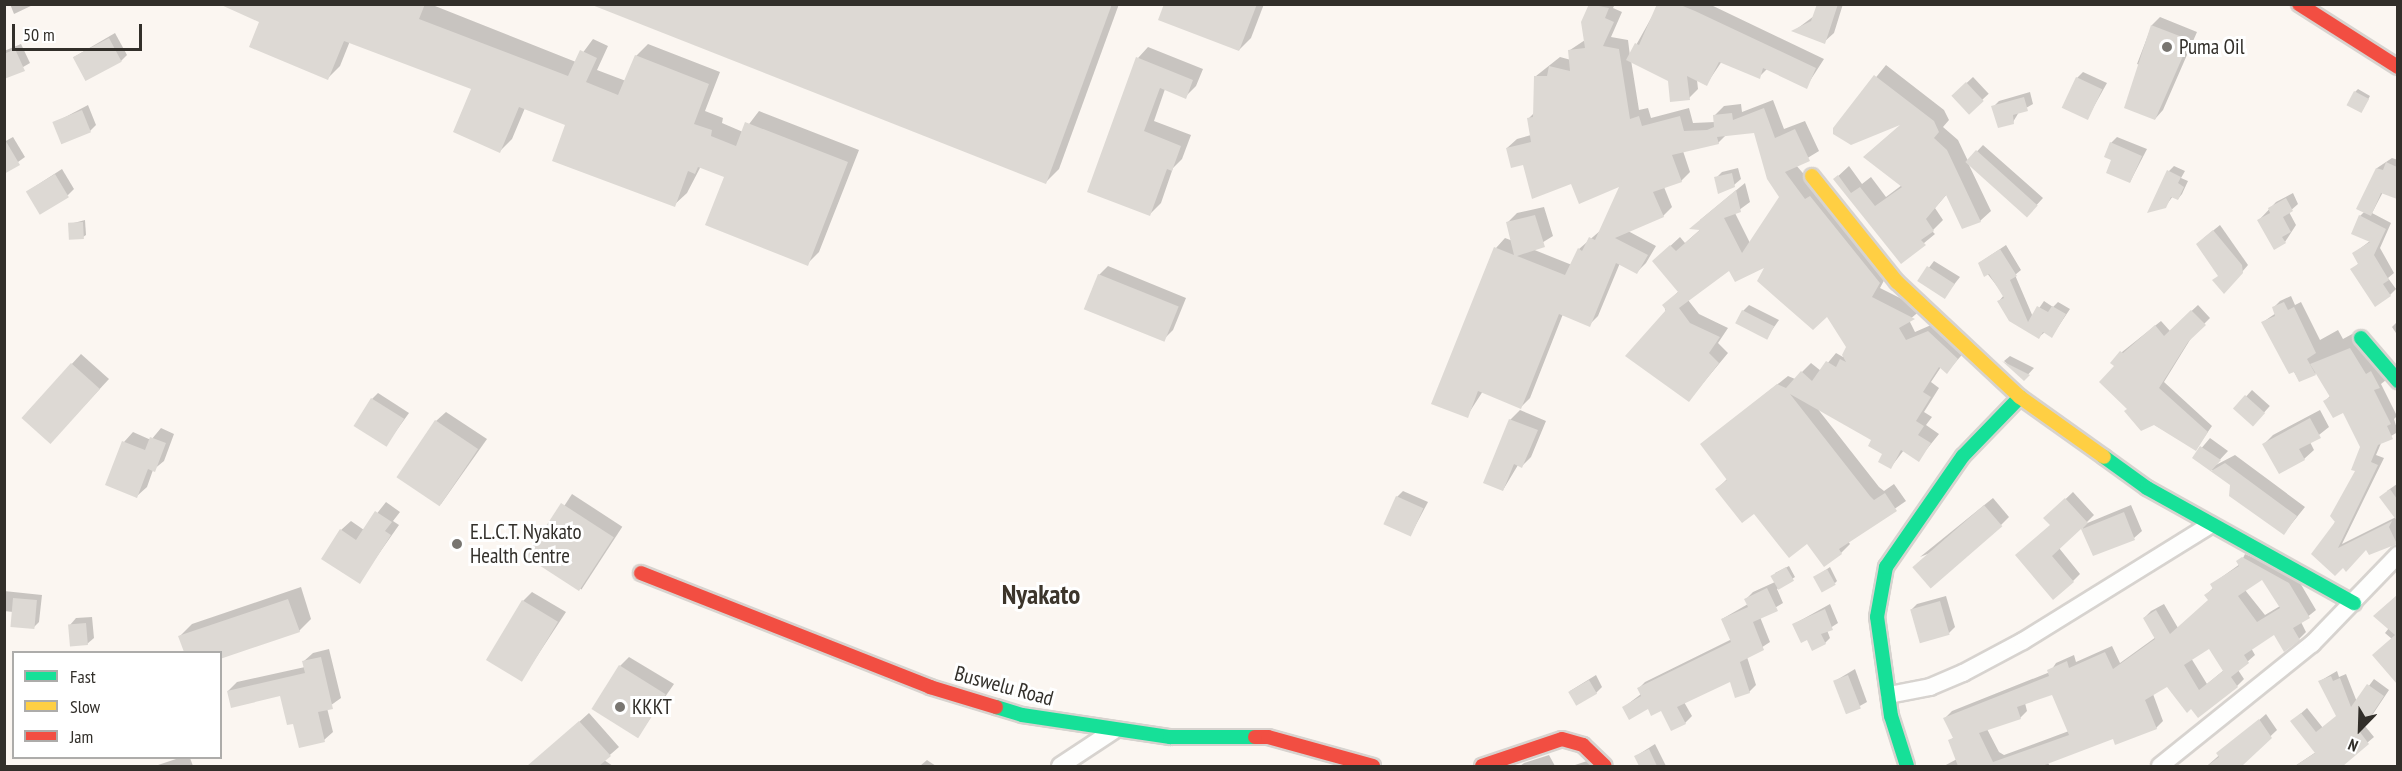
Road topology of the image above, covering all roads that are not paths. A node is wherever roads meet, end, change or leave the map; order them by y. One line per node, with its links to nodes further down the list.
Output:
1 (2299, 4): 2 (main road)
2 (2397, 67)
3 (1812, 176): 6 (main road)
4 (2361, 338): 5 (main road)
5 (2397, 381)
6 (2020, 397): 7 (main road); 11 (main road)
7 (2210, 525): 10 (main road); 11 (street)
8 (2397, 555): 10 (street)
9 (641, 573): 12 (main road, Buswelu Road)
10 (2354, 603): 18 (street)
11 (1889, 695): 17 (main road)
12 (1113, 731): 13 (street); 14 (main road, Buswelu Road)
13 (1060, 766)
14 (1373, 766)
15 (1482, 766): 16 (main road)
16 (1605, 766)
17 (1907, 766)
18 (2160, 766)

